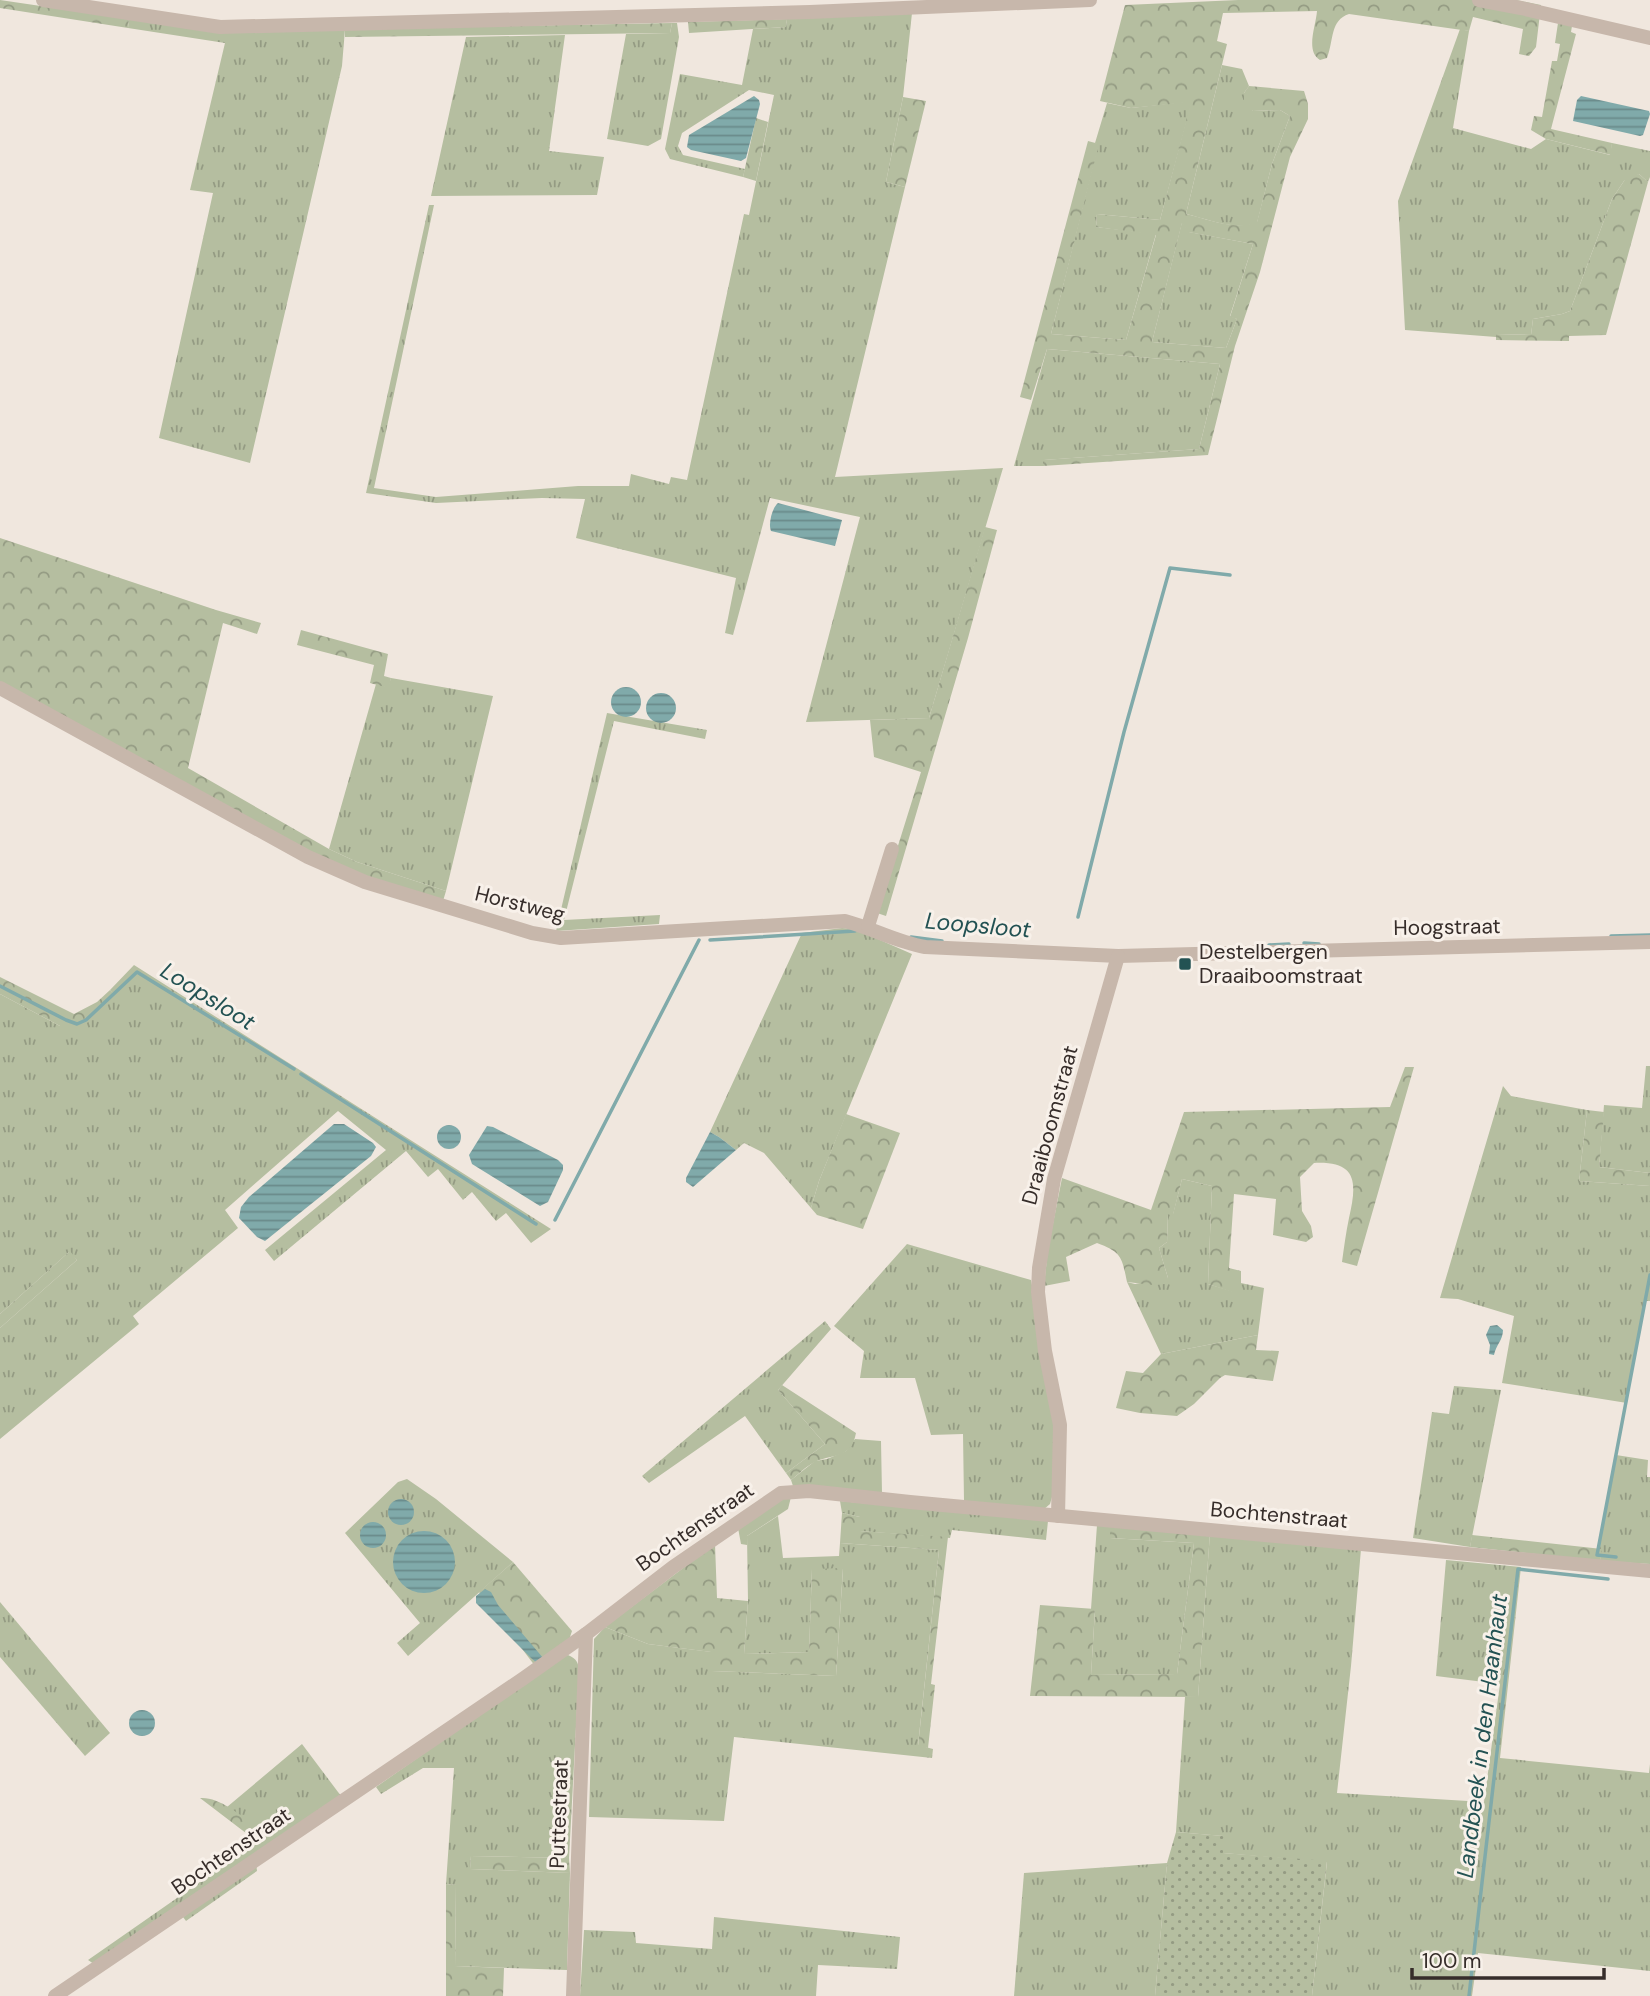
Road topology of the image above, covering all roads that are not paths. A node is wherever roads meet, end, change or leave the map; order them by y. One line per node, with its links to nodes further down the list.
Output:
1 (43, 0): 2 (street)
2 (1090, 0)
3 (1479, 0): 4 (street)
4 (1650, 38)
5 (0, 688): 7 (street, Horstweg)
6 (892, 849): 7 (street)
7 (868, 926): 9 (street, Horstweg)
8 (1650, 942): 9 (street, Hoogstraat)
9 (1118, 956): 10 (street, Draaiboomstraat)
10 (1058, 1516): 11 (street, Bochtenstraat); 12 (street, Bochtenstraat)
11 (1650, 1571)
12 (586, 1634): 13 (street, Bochtenstraat); 14 (street, Puttestraat)
13 (55, 1996)
14 (573, 1996)

